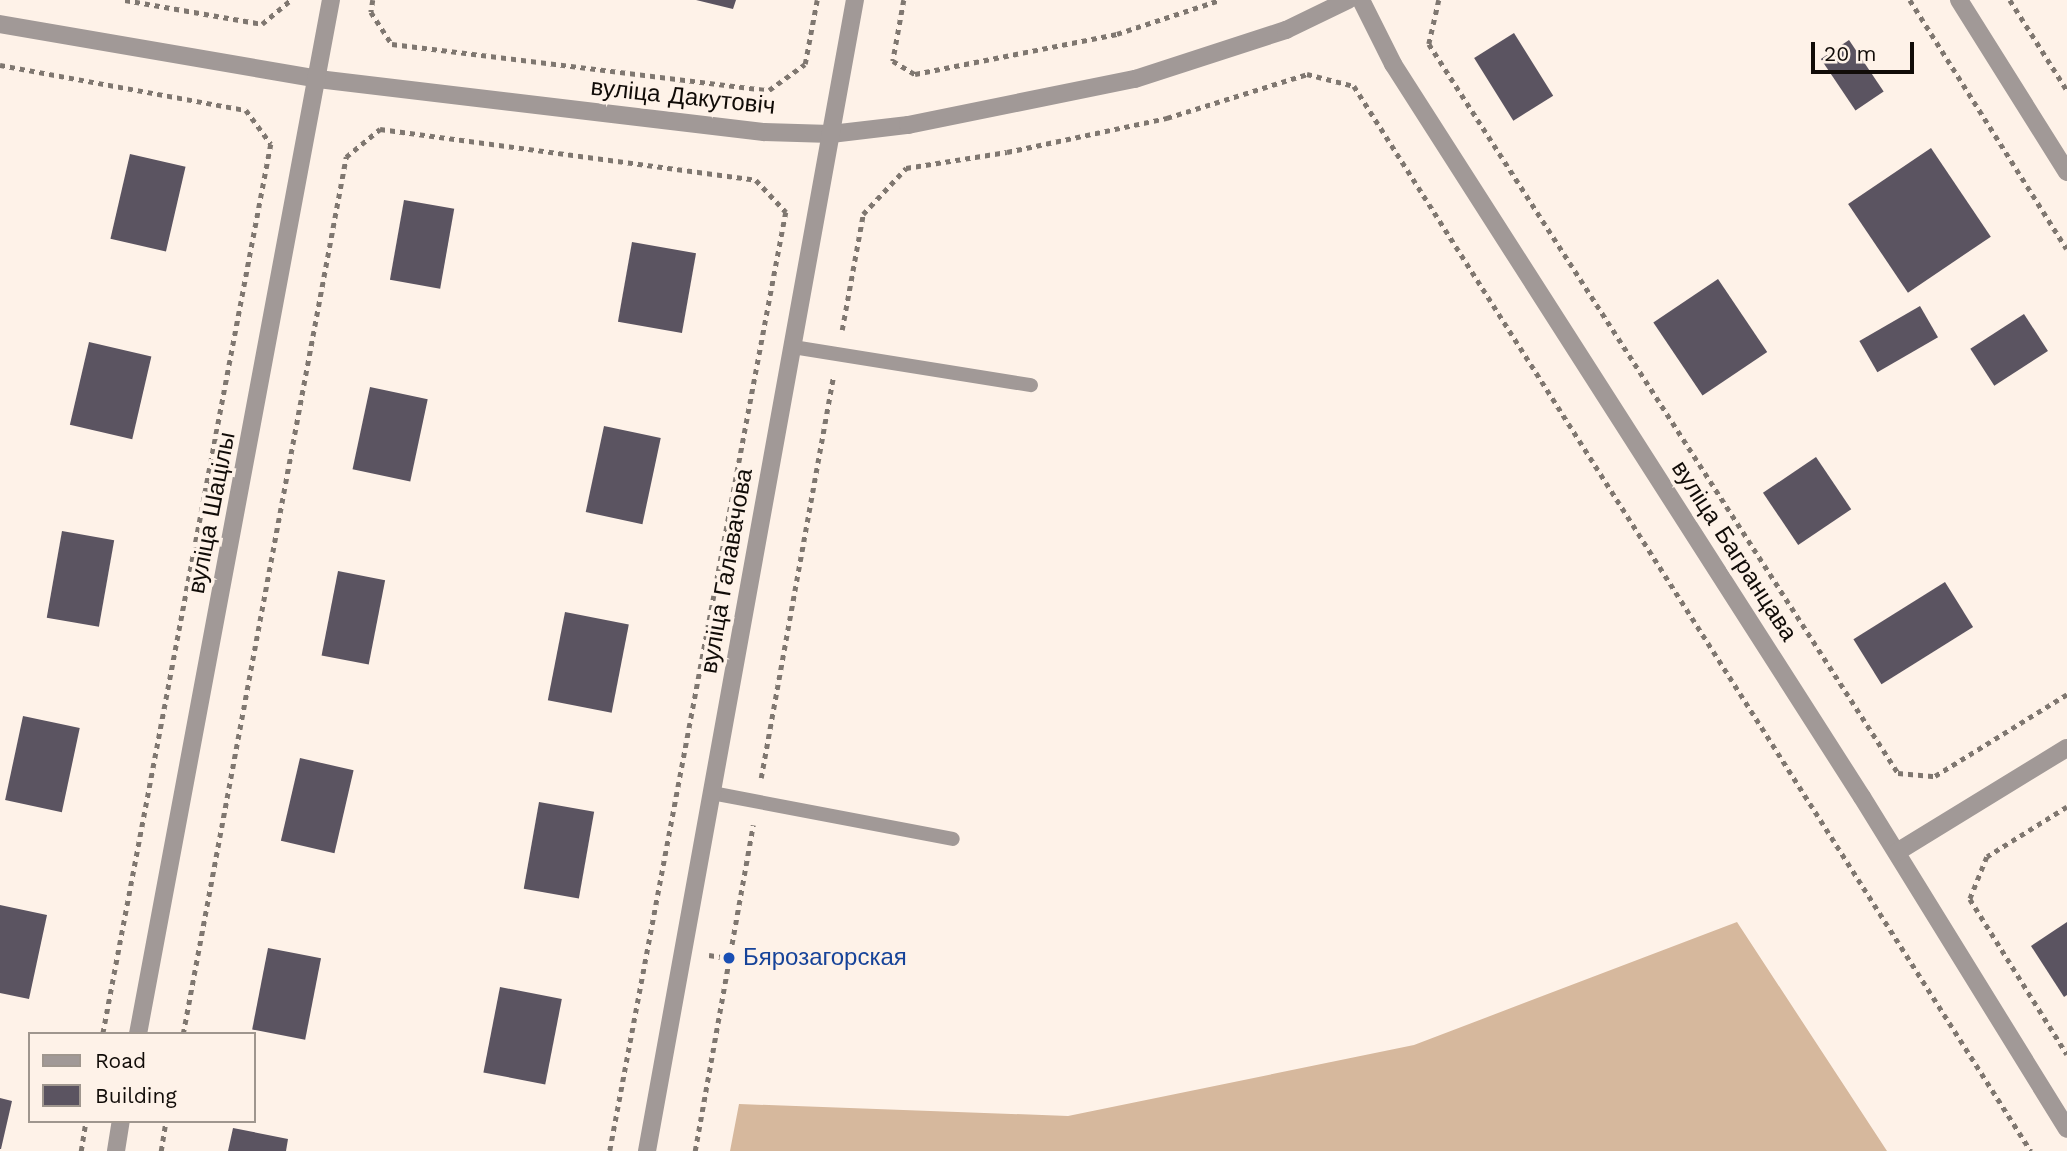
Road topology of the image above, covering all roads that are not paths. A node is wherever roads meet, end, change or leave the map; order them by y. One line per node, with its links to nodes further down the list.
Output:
1 (331, 0): 7 (street, вуліца Шацілы)
2 (855, 0): 8 (street, вуліца Галавачова)
3 (1348, 0): 8 (street, вуліца Дакутовіч)
4 (1361, 0): 15 (street, вуліца Багранцава)
5 (1959, 0): 9 (street)
6 (0, 24): 7 (street, вуліца Дакутовіч)
7 (318, 79): 8 (street, вуліца Дакутовіч); 16 (street, вуліца Шацілы)
8 (831, 134): 10 (street, вуліца Галавачова)
9 (2067, 172)
10 (793, 347): 11 (lane); 13 (street, вуліца Галавачова)
11 (1031, 385)
12 (2067, 748): 15 (street)
13 (712, 793): 14 (lane); 20 (street, вуліца Галавачова)
14 (953, 839)
15 (1897, 852): 18 (street, вуліца Багранцава)
16 (138, 1032)
17 (121, 1123): 19 (street)
18 (2067, 1129)
19 (116, 1151)
20 (648, 1151)

